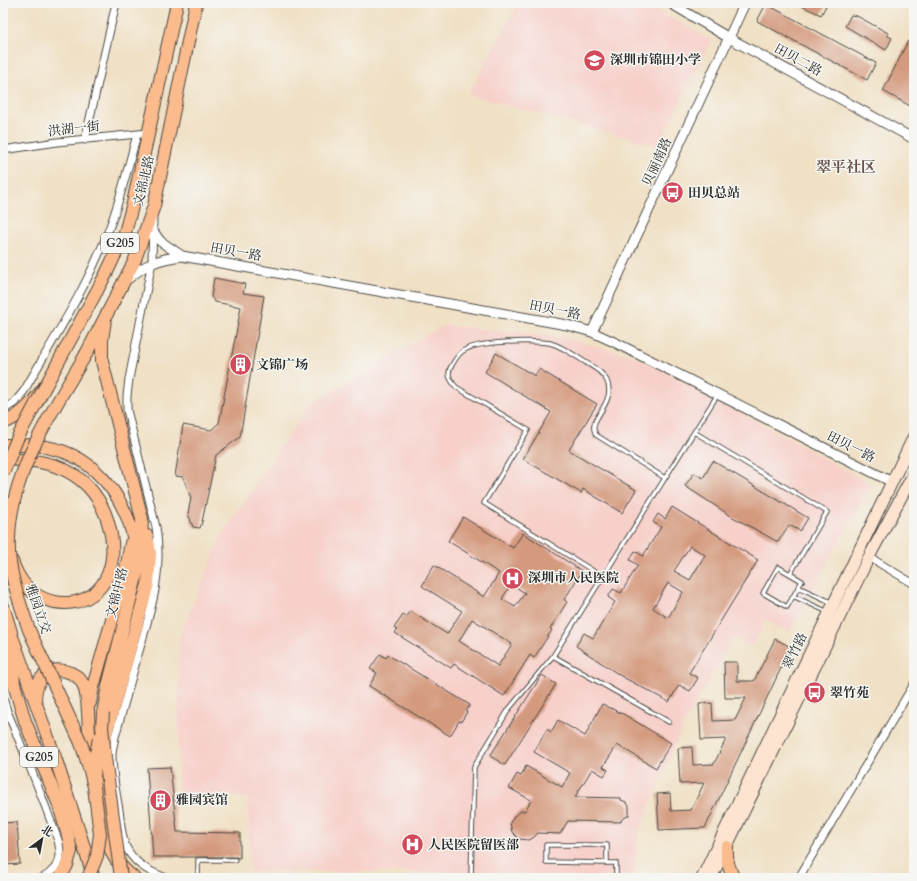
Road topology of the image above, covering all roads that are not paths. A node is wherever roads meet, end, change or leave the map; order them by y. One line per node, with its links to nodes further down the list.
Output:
1 (116, 3): 9 (street)
2 (177, 3): 7 (main road, 文锦北路 / G205)
3 (196, 3): 11 (main road, 文锦北路 / G205)
4 (670, 3): 6 (street, 田贝二路)
5 (745, 3): 6 (street, 贝丽南路)
6 (728, 38): 8 (street, 田贝二路); 17 (street, 贝丽南路)
7 (142, 134): 9 (street, 洪湖一街); 19 (main road, 文锦北路 / G205); 21 (street)
8 (914, 139)
9 (85, 140): 10 (street, 洪湖一街)
10 (3, 150)
11 (154, 206): 12 (street); 15 (main road, 文锦北路 / G205)
12 (153, 231): 13 (street, 田贝一路); 14 (street)
13 (182, 256): 14 (street, 田贝一路); 17 (street, 田贝一路)
14 (152, 262): 15 (street, 田贝一路); 61 (street)
15 (124, 283): 16 (main road, 文锦北路 / G205)
16 (105, 317): 18 (main road, 文锦北路 / G205); 31 (main road, 文锦中路)
17 (592, 332): 20 (street, 田贝一路)
18 (86, 354): 33 (main road, 雅园立交 / G205, bridge)
19 (46, 385): 22 (main road, bridge); 27 (main road, G205, bridge)
20 (718, 394): 23 (lane); 30 (street, 田贝一路)
21 (3, 410)
22 (3, 423)
23 (694, 432): 29 (lane); 35 (lane)
24 (914, 436): 30 (main road, 翠竹路)
25 (3, 445): 32 (main road)
26 (3, 460): 33 (main road, bridge)
27 (3, 473)
28 (914, 473): 34 (main road, 翠竹路)
29 (665, 478): 37 (lane); 37 (lane)
30 (892, 482): 42 (main road, 翠竹路)
31 (142, 519): 36 (main road, 文锦中路); 51 (main road)
32 (132, 531): 36 (main road); 49 (main road)
33 (10, 556): 51 (main road, 雅园立交 / G205, bridge)
34 (869, 557): 38 (street); 52 (main road, 翠竹路)
35 (790, 574): 39 (lane); 40 (lane)
36 (136, 577): 48 (main road, 文锦中路)
37 (603, 577): 44 (lane)
38 (914, 584)
39 (798, 587): 40 (lane); 42 (lane)
40 (793, 596): 42 (lane)
41 (3, 606): 43 (main road, G205)
42 (831, 608): 65 (main road, 翠竹路)
43 (11, 632): 47 (main road); 58 (main road, G205)
44 (553, 656): 50 (lane); 63 (lane)
45 (914, 684): 55 (street)
46 (3, 698): 57 (street)
47 (35, 701): 49 (main road); 56 (main road)
48 (103, 713): 51 (main road, bridge); 59 (main road, 文锦中路, bridge)
49 (88, 720): 51 (main road)
50 (669, 722)
51 (97, 784): 56 (main road, 雅园立交 / G205, bridge); 60 (main road)
52 (727, 847): 66 (main road, 翠竹路); 67 (main road)
53 (235, 860): 62 (lane)
54 (607, 863): 54 (lane); 64 (lane)
55 (801, 874)
56 (93, 875)
57 (42, 878)
58 (60, 878)
59 (121, 878)
60 (134, 878)
61 (166, 878)
62 (198, 878)
63 (471, 878)
64 (616, 878)
65 (702, 878)
66 (712, 878)
67 (734, 878)

